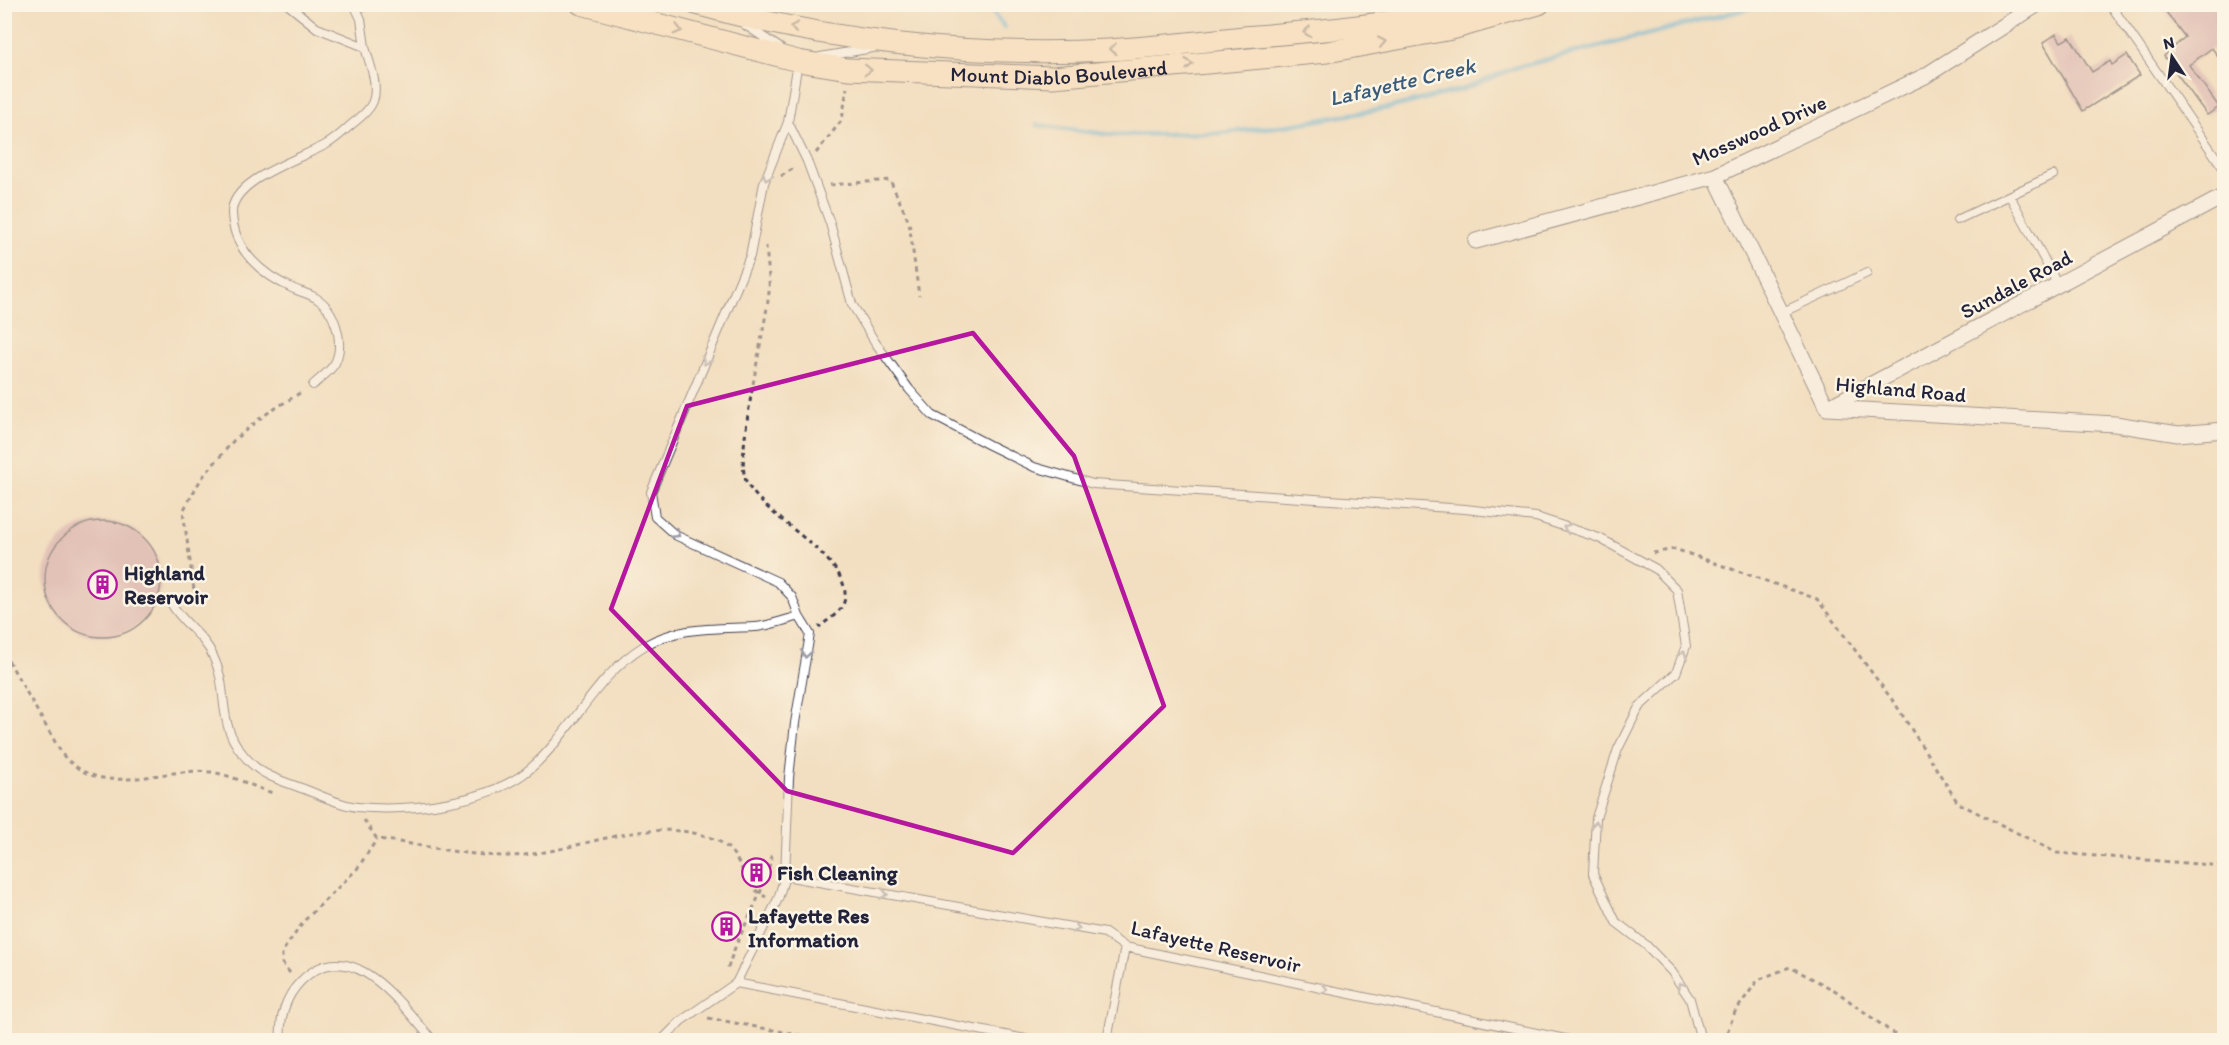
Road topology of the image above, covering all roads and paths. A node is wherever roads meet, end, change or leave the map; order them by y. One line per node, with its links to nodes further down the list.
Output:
1 (287, 4): 11 (lane)
2 (354, 4): 11 (lane)
3 (581, 4): 12 (main road, Mount Diablo Boulevard, one-way to 12)
4 (696, 4): 9 (main road, Mount Diablo Boulevard)
5 (1468, 4): 10 (main road, Mount Diablo Boulevard, one-way to 10)
6 (1539, 4): 12 (main road, Mount Diablo Boulevard, one-way to 6)
7 (2038, 4): 15 (street, Mosswood Drive)
8 (2110, 4): 14 (lane)
9 (726, 12): 10 (main road, Mount Diablo Boulevard, one-way to 9); 12 (lane)
10 (904, 43): 12 (lane)
11 (365, 47): 26 (lane)
12 (798, 61): 13 (lane)
13 (788, 122): 17 (lane); 31 (lane, one-way to 31)
14 (2224, 169)
15 (1715, 176): 21 (street, Mosswood Drive); 25 (street, Highland Road)
16 (2053, 176): 18 (lane)
17 (816, 186): 24 (path); 29 (lane, one-way to 17)
18 (2010, 196): 20 (lane); 23 (lane)
19 (2224, 196): 23 (street, Sundale Road)
20 (1957, 220)
21 (1476, 241)
22 (1867, 273): 25 (lane)
23 (2058, 285): 27 (street, Sundale Road)
24 (919, 296)
25 (1781, 313): 27 (street, Highland Road)
26 (313, 385): 30 (path)
27 (1827, 408): 28 (street, Highland Road)
28 (2224, 430)
29 (1633, 557): 33 (path); 44 (lane, one-way to 29)
30 (172, 606): 31 (lane)
31 (799, 616): 34 (lane, one-way to 34)
32 (377, 839): 37 (path)
33 (2224, 866)
34 (785, 876): 35 (lane, Lafayette Reservoir, one-way to 35); 36 (lane)
35 (1125, 947): 42 (lane); 43 (lane, Lafayette Reservoir, one-way to 43)
36 (736, 983): 40 (lane); 41 (lane)
37 (295, 987): 38 (lane); 39 (lane)
38 (281, 1041)
39 (432, 1041)
40 (662, 1041)
41 (1031, 1041)
42 (1107, 1041)
43 (1570, 1041)
44 (1701, 1041)
45 (1724, 1041): 46 (path)
46 (1902, 1041)

